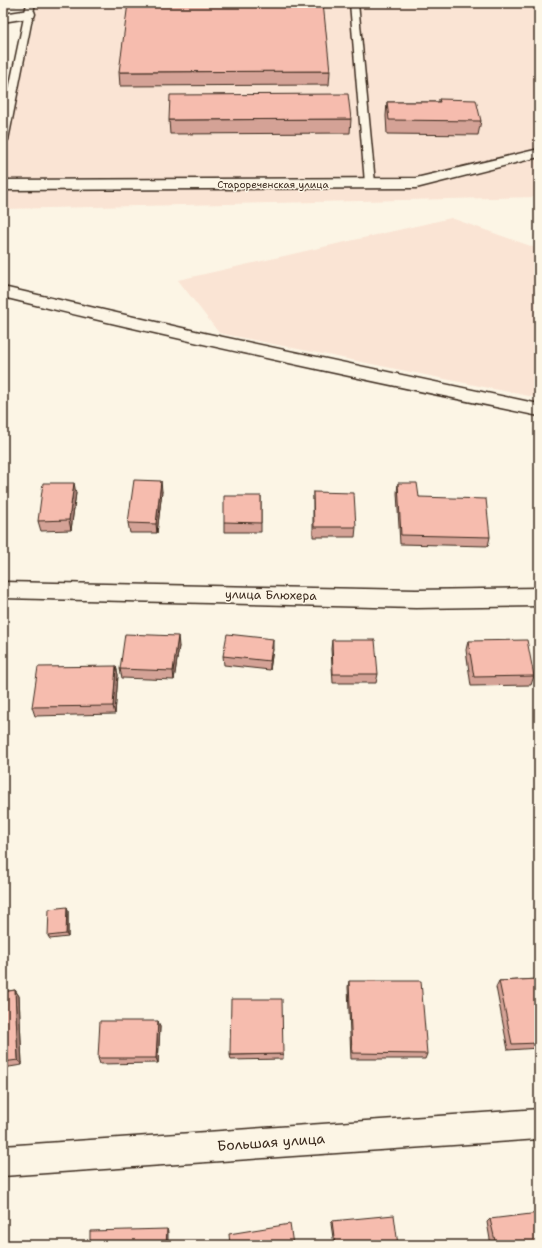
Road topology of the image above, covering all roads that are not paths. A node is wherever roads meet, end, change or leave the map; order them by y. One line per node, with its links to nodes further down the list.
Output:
1 (354, 3): 6 (lane)
2 (30, 9): 3 (street); 4 (lane)
3 (3, 18)
4 (3, 140)
5 (539, 153): 6 (street, Старореченская улица)
6 (370, 183): 7 (street, Старореченская улица)
7 (3, 186)
8 (3, 292): 9 (street)
9 (539, 410)
10 (3, 590): 11 (street, улица Блюхера)
11 (539, 597)
12 (539, 1124): 13 (street, Большая улица)
13 (3, 1161)

